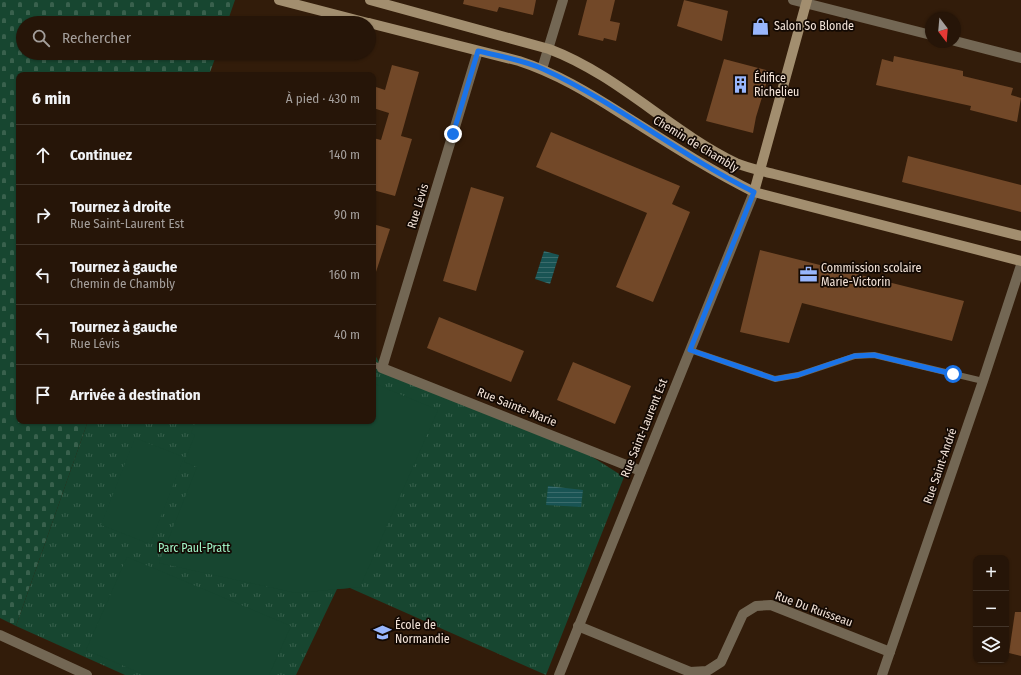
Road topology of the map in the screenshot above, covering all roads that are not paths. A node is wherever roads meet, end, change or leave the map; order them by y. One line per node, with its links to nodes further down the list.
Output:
1 (279, 0): 6 (main road, Chemin de Chambly)
2 (370, 0): 10 (main road, Chemin de Chambly)
3 (563, 0): 10 (street)
4 (793, 0): 5 (street)
5 (806, 2): 8 (street); 14 (main road)
6 (342, 16)
7 (376, 25): 11 (main road, Chemin de Chambly)
8 (925, 33)
9 (961, 43): 12 (street)
10 (549, 49): 13 (street); 14 (main road, Chemin de Chambly)
11 (478, 51): 13 (main road, Chemin de Chambly); 20 (street, Rue Lévis)
12 (1021, 58)
13 (542, 69): 15 (main road, Chemin de Chambly)
14 (759, 170): 15 (main road); 16 (main road, Chemin de Chambly)
15 (754, 192): 17 (main road, Chemin de Chambly); 19 (street, Rue Saint-Laurent Est)
16 (1021, 236)
17 (1021, 261)
18 (1021, 265): 21 (street, Rue Saint-André)
19 (690, 350): 21 (lane); 22 (street, Rue Saint-Laurent Est)
20 (378, 366): 22 (street, Rue Sainte-Marie)
21 (983, 381): 25 (street, Rue Saint-André)
22 (641, 471): 23 (street, Rue Saint-Laurent Est)
23 (578, 626): 25 (street, Rue Du Ruisseau); 27 (street, Rue Saint-Laurent Est)
24 (0, 635): 26 (street)
25 (890, 652): 28 (street, Rue Saint-André)
26 (87, 675)
27 (559, 675)
28 (882, 675)

